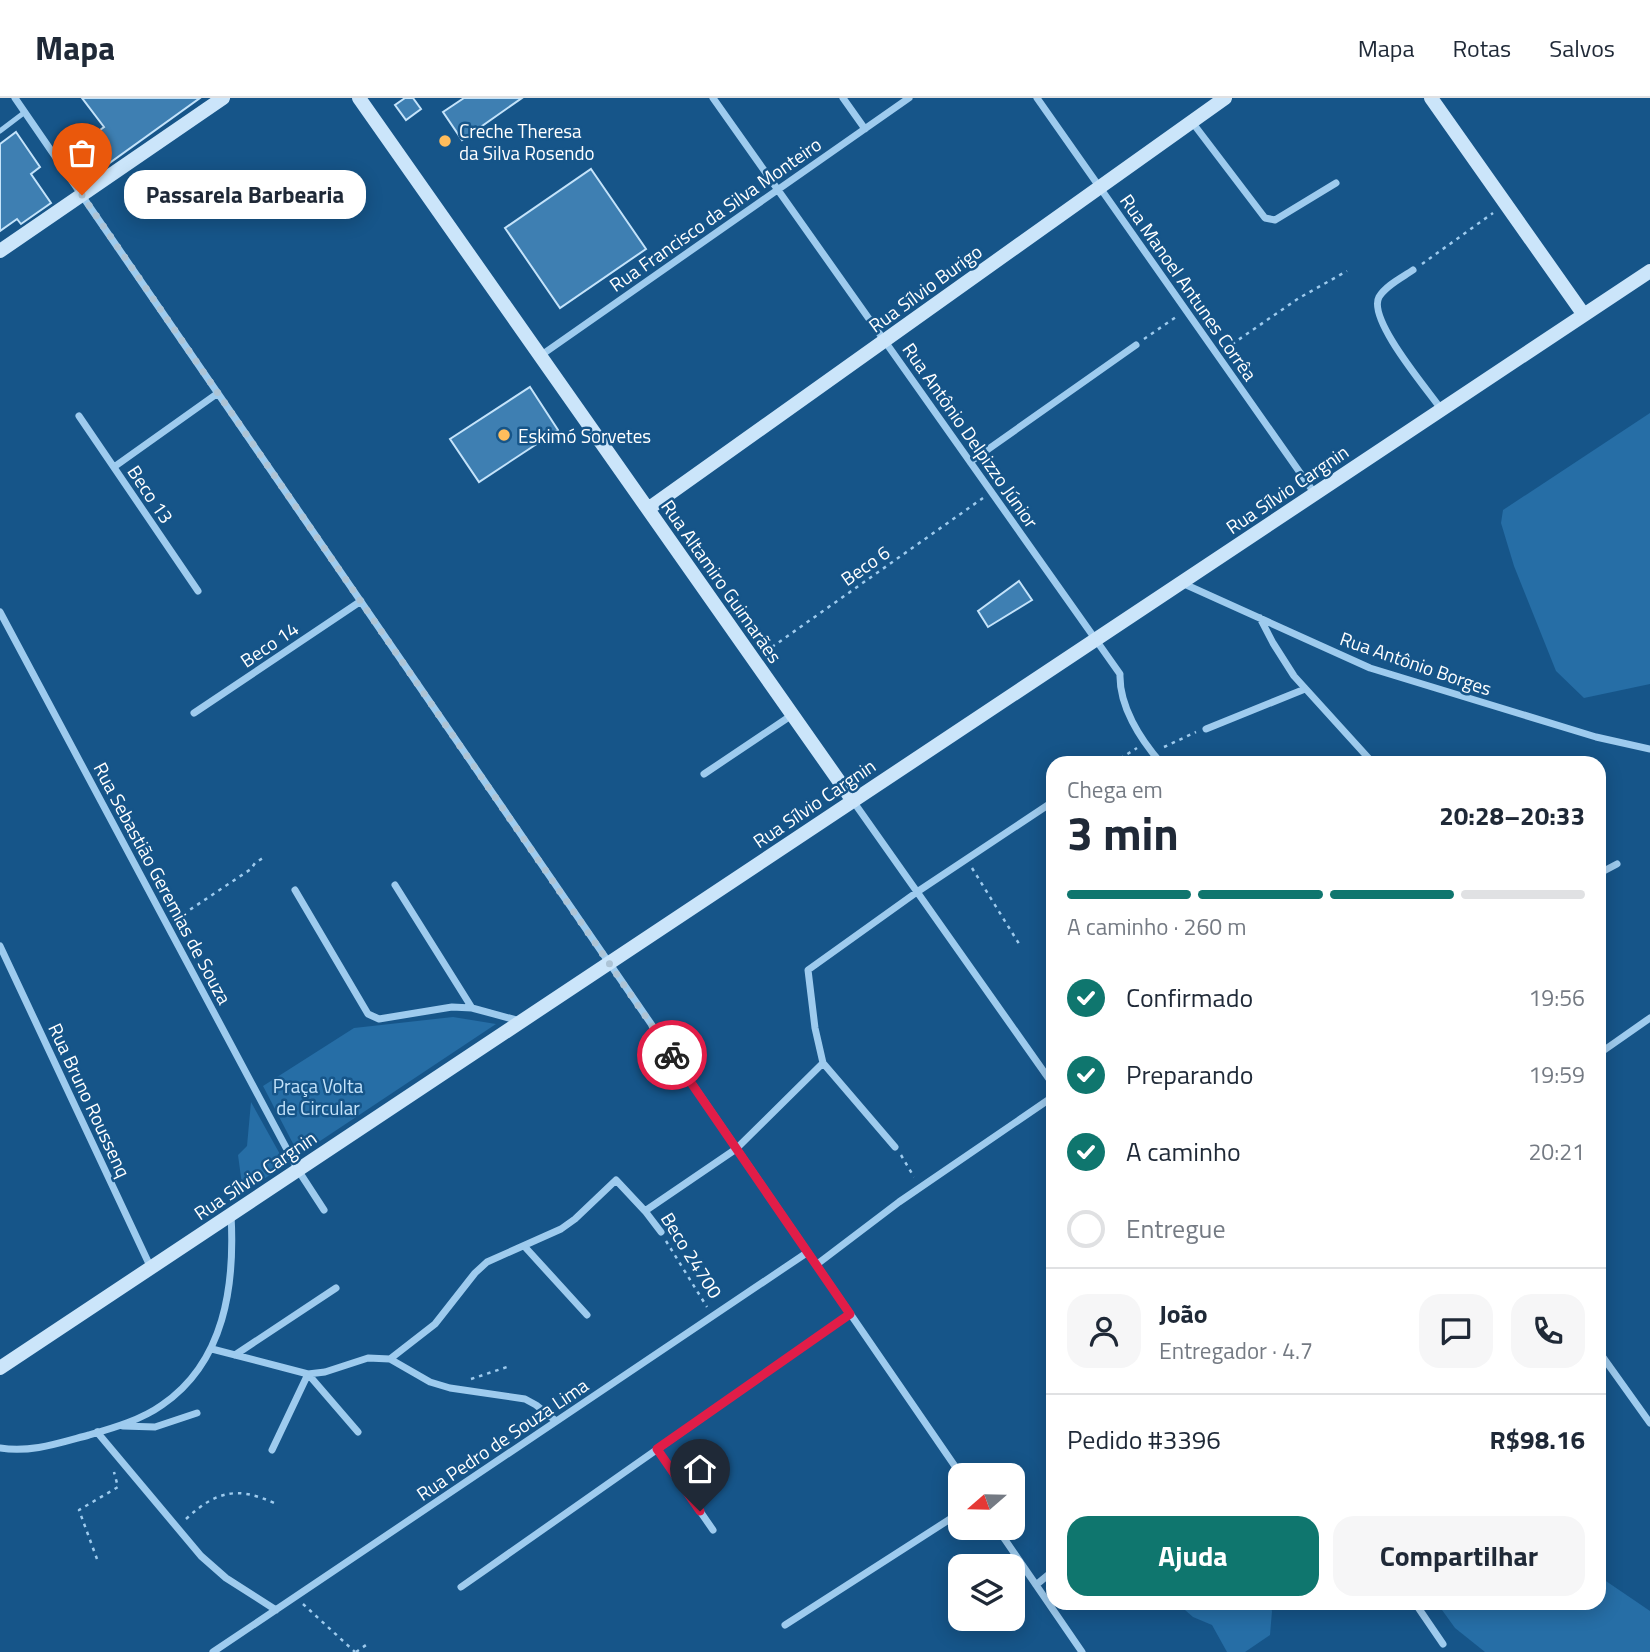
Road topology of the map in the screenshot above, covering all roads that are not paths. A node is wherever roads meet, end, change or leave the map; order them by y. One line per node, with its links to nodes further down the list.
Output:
1 (15, 98): 10 (street)
2 (223, 98): 17 (street)
3 (359, 98): 24 (street, Rua Altamiro Guimarães)
4 (713, 98): 16 (street, Rua Antônio Delpizzo Júnior)
5 (843, 98): 12 (street)
6 (909, 98): 12 (street, Rua Francisco da Silva Monteiro)
7 (1037, 98): 15 (street, Rua Manoel Antunes Corrêa)
8 (1225, 98): 11 (street, Rua Sílvio Burigo)
9 (1431, 98): 21 (street)
10 (25, 112): 13 (lane); 17 (street)
11 (1191, 121): 14 (street); 15 (street, Rua Sílvio Burigo)
12 (864, 129): 16 (street, Rua Francisco da Silva Monteiro)
13 (0, 131)
14 (1336, 183)
15 (1099, 187): 22 (street, Rua Sílvio Burigo); 30 (street, Rua Manoel Antunes Corrêa)
16 (778, 190): 22 (street, Rua Antônio Delpizzo Júnior); 24 (street, Rua Francisco da Silva Monteiro)
17 (82, 195): 18 (street); 25 (street)
18 (0, 251)
19 (1413, 270): 26 (street)
20 (1650, 271): 21 (street, Rua Sílvio Cargnin)
21 (1584, 315): 26 (street, Rua Sílvio Cargnin)
22 (885, 341): 28 (street, Rua Antônio Delpizzo Júnior); 31 (street, Rua Sílvio Burigo)
23 (1136, 345): 28 (street)
24 (540, 356): 31 (street, Rua Altamiro Guimarães)
25 (218, 393): 29 (street); 34 (street)
26 (1441, 410): 30 (street, Rua Sílvio Cargnin)
27 (79, 416): 29 (street, Beco 13)
28 (970, 462): 37 (street, Rua Antônio Delpizzo Júnior)
29 (114, 467): 33 (street, Beco 13)
30 (1315, 494): 32 (street, Rua Sílvio Cargnin)
31 (648, 509): 40 (street, Rua Altamiro Guimarães)
32 (1181, 582): 36 (street, Rua Antônio Borges); 37 (street, Rua Sílvio Cargnin)
33 (198, 591)
34 (361, 601): 39 (street, Beco 14); 54 (street)
35 (0, 612): 64 (street, Rua Sebastião Geremias de Souza)
36 (1260, 618): 38 (street); 42 (street, Rua Antônio Borges)
37 (1096, 639): 43 (street, Rua Antônio Delpizzo Júnior); 46 (street, Rua Sílvio Cargnin)
38 (1306, 689): 41 (street); 44 (street)
39 (194, 713)
40 (793, 715): 45 (street); 46 (street, Rua Altamiro Guimarães)
41 (1206, 729)
42 (1650, 749)
43 (1155, 756)
44 (1367, 756)
45 (704, 774)
46 (853, 801): 52 (street, Rua Altamiro Guimarães); 54 (street, Rua Sílvio Cargnin)
47 (1046, 806): 52 (street)
48 (1617, 864): 49 (street)
49 (1606, 870)
50 (395, 885): 55 (street)
51 (295, 890): 55 (street)
52 (917, 892): 59 (street); 60 (street, Rua Altamiro Guimarães)
53 (0, 946): 72 (street, Rua Bruno Roussenq)
54 (609, 963): 57 (street, Rua Sílvio Cargnin); 63 (street)
55 (472, 1008): 57 (street)
56 (1650, 1018): 58 (street)
57 (521, 1022): 64 (street, Rua Sílvio Cargnin)
58 (1606, 1049)
59 (823, 1063): 62 (street); 63 (street)
60 (1046, 1075)
61 (1046, 1101): 71 (street)
62 (895, 1147)
63 (736, 1149): 66 (street); 70 (street)
64 (298, 1170): 65 (street, Rua Sebastião Geremias de Souza); 67 (street, Rua Sílvio Cargnin)
65 (324, 1210)
66 (645, 1211): 68 (street, Beco 24700); 69 (street, Beco 24700)
67 (231, 1215): 72 (street, Rua Sílvio Cargnin); 76 (street)
68 (661, 1232)
69 (525, 1247): 75 (street); 78 (street)
70 (808, 1252): 71 (street); 83 (street, Rua Pedro de Souza Lima)
71 (816, 1265): 74 (street)
72 (151, 1268): 80 (street, Rua Sílvio Cargnin)
73 (336, 1289): 77 (street)
74 (850, 1314): 89 (street); 91 (street)
75 (587, 1315)
76 (212, 1349): 77 (street); 85 (street)
77 (235, 1355): 81 (street)
78 (390, 1359): 81 (street); 83 (street)
79 (1606, 1361): 84 (street)
80 (0, 1368)
81 (308, 1374): 87 (street); 90 (street)
82 (197, 1413): 85 (street)
83 (556, 1421): 99 (street, Rua Pedro de Souza Lima)
84 (1650, 1423)
85 (119, 1426): 86 (street)
86 (97, 1432): 88 (street); 99 (street)
87 (358, 1432)
88 (0, 1448)
89 (657, 1449): 93 (street); 97 (street)
90 (272, 1450)
91 (953, 1463)
92 (948, 1520): 102 (street)
93 (713, 1530)
94 (1005, 1540): 96 (street)
95 (1046, 1577): 96 (street)
96 (1036, 1585): 98 (street)
97 (460, 1587)
98 (1046, 1600)
99 (276, 1610): 104 (street, Rua Pedro de Souza Lima)
100 (1053, 1610): 105 (street)
101 (1420, 1610): 103 (street)
102 (785, 1625)
103 (1443, 1644)
104 (213, 1652)
105 (1082, 1652)

